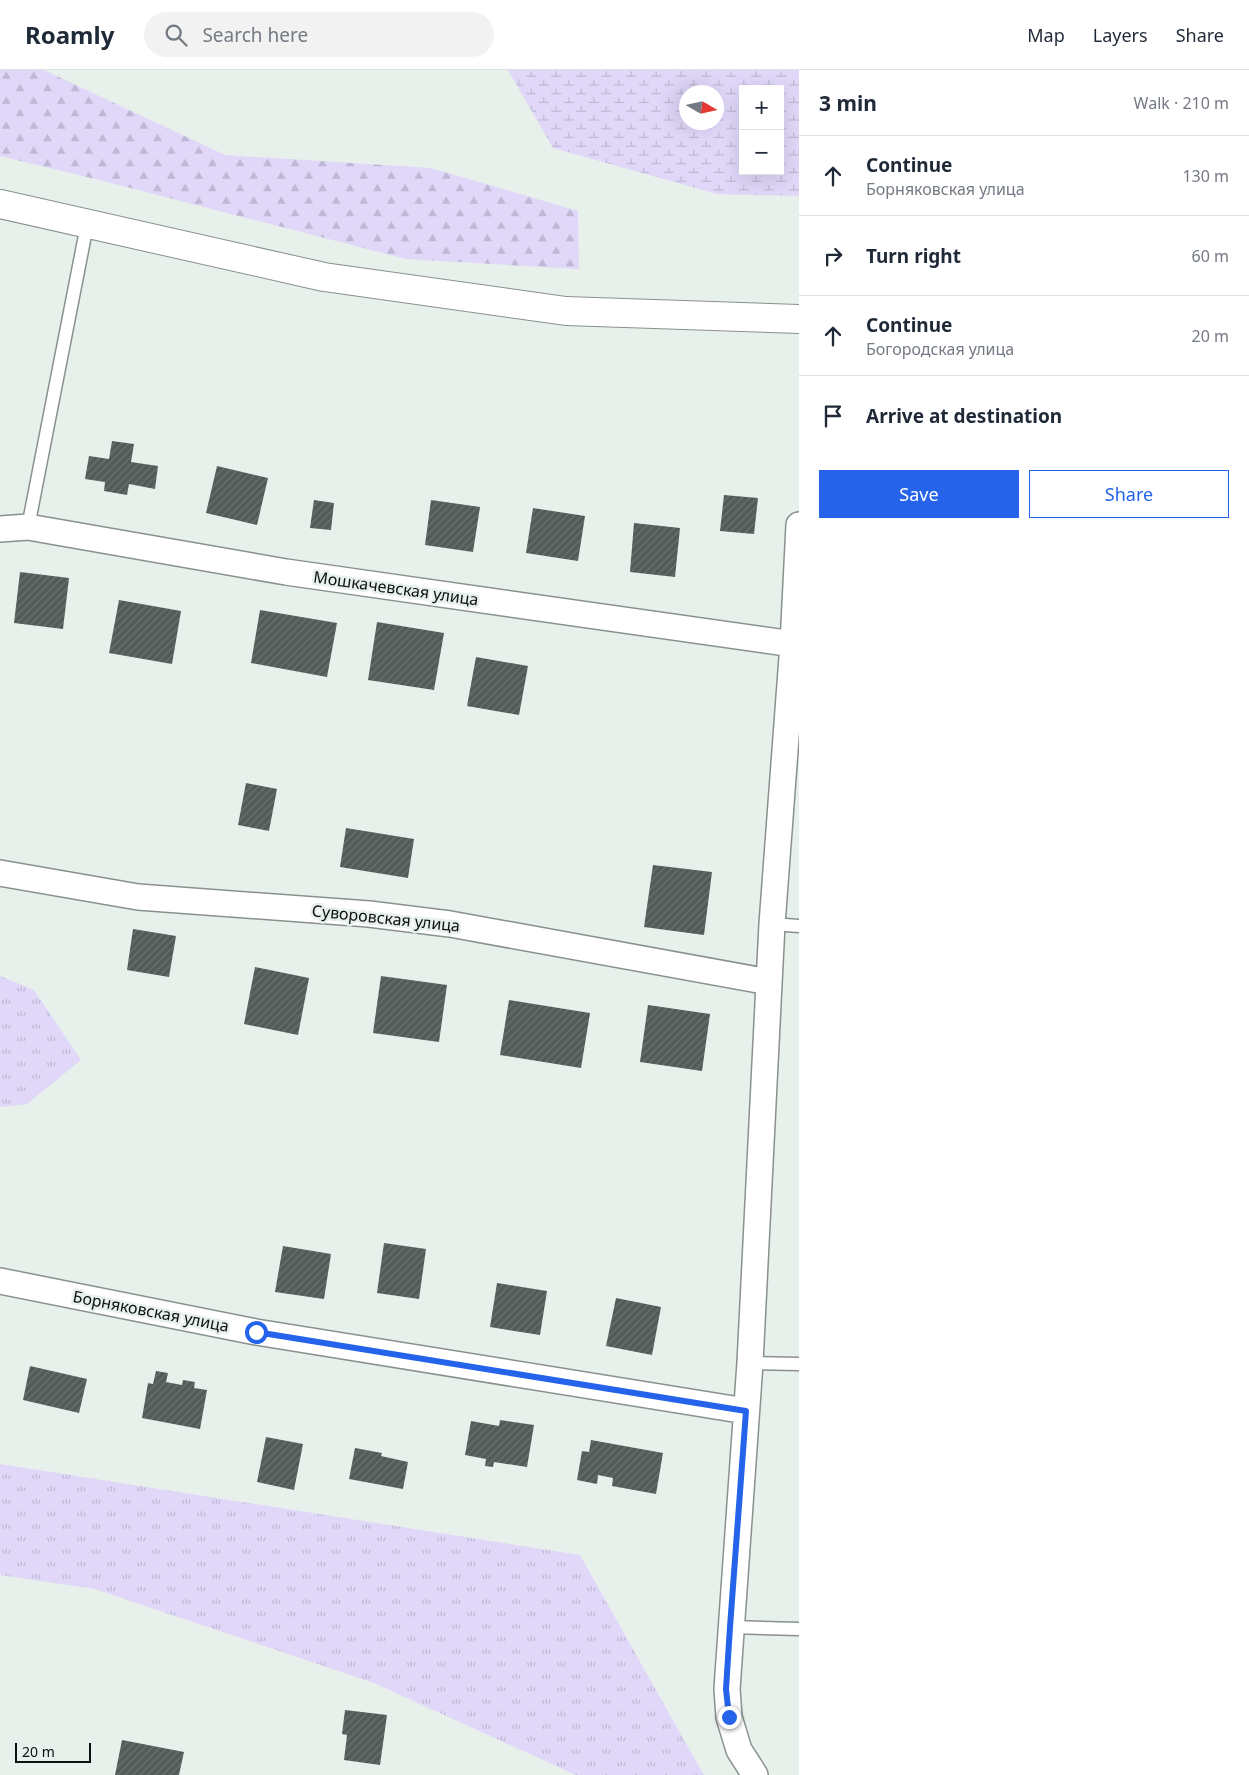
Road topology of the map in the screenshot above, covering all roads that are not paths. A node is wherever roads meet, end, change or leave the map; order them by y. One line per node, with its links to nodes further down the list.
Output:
1 (0, 204): 2 (street)
2 (86, 225): 3 (street); 5 (lane)
3 (799, 319)
4 (799, 525): 7 (street)
5 (28, 527): 6 (street, Мошкачевская улица); 7 (street, Мошкачевская улица)
6 (0, 529)
7 (793, 644): 8 (street)
8 (794, 684): 10 (street)
9 (0, 873): 12 (street, Суворовская улица)
10 (772, 924): 11 (lane); 12 (street)
11 (799, 926)
12 (769, 982): 14 (street)
13 (0, 1281): 16 (street, Борняковская улица)
14 (750, 1363): 15 (lane); 16 (street)
15 (799, 1364)
16 (746, 1411): 17 (street)
17 (730, 1627): 18 (lane); 19 (street)
18 (799, 1629)
19 (739, 1750): 20 (street); 21 (street)
20 (736, 1775)
21 (755, 1775)

